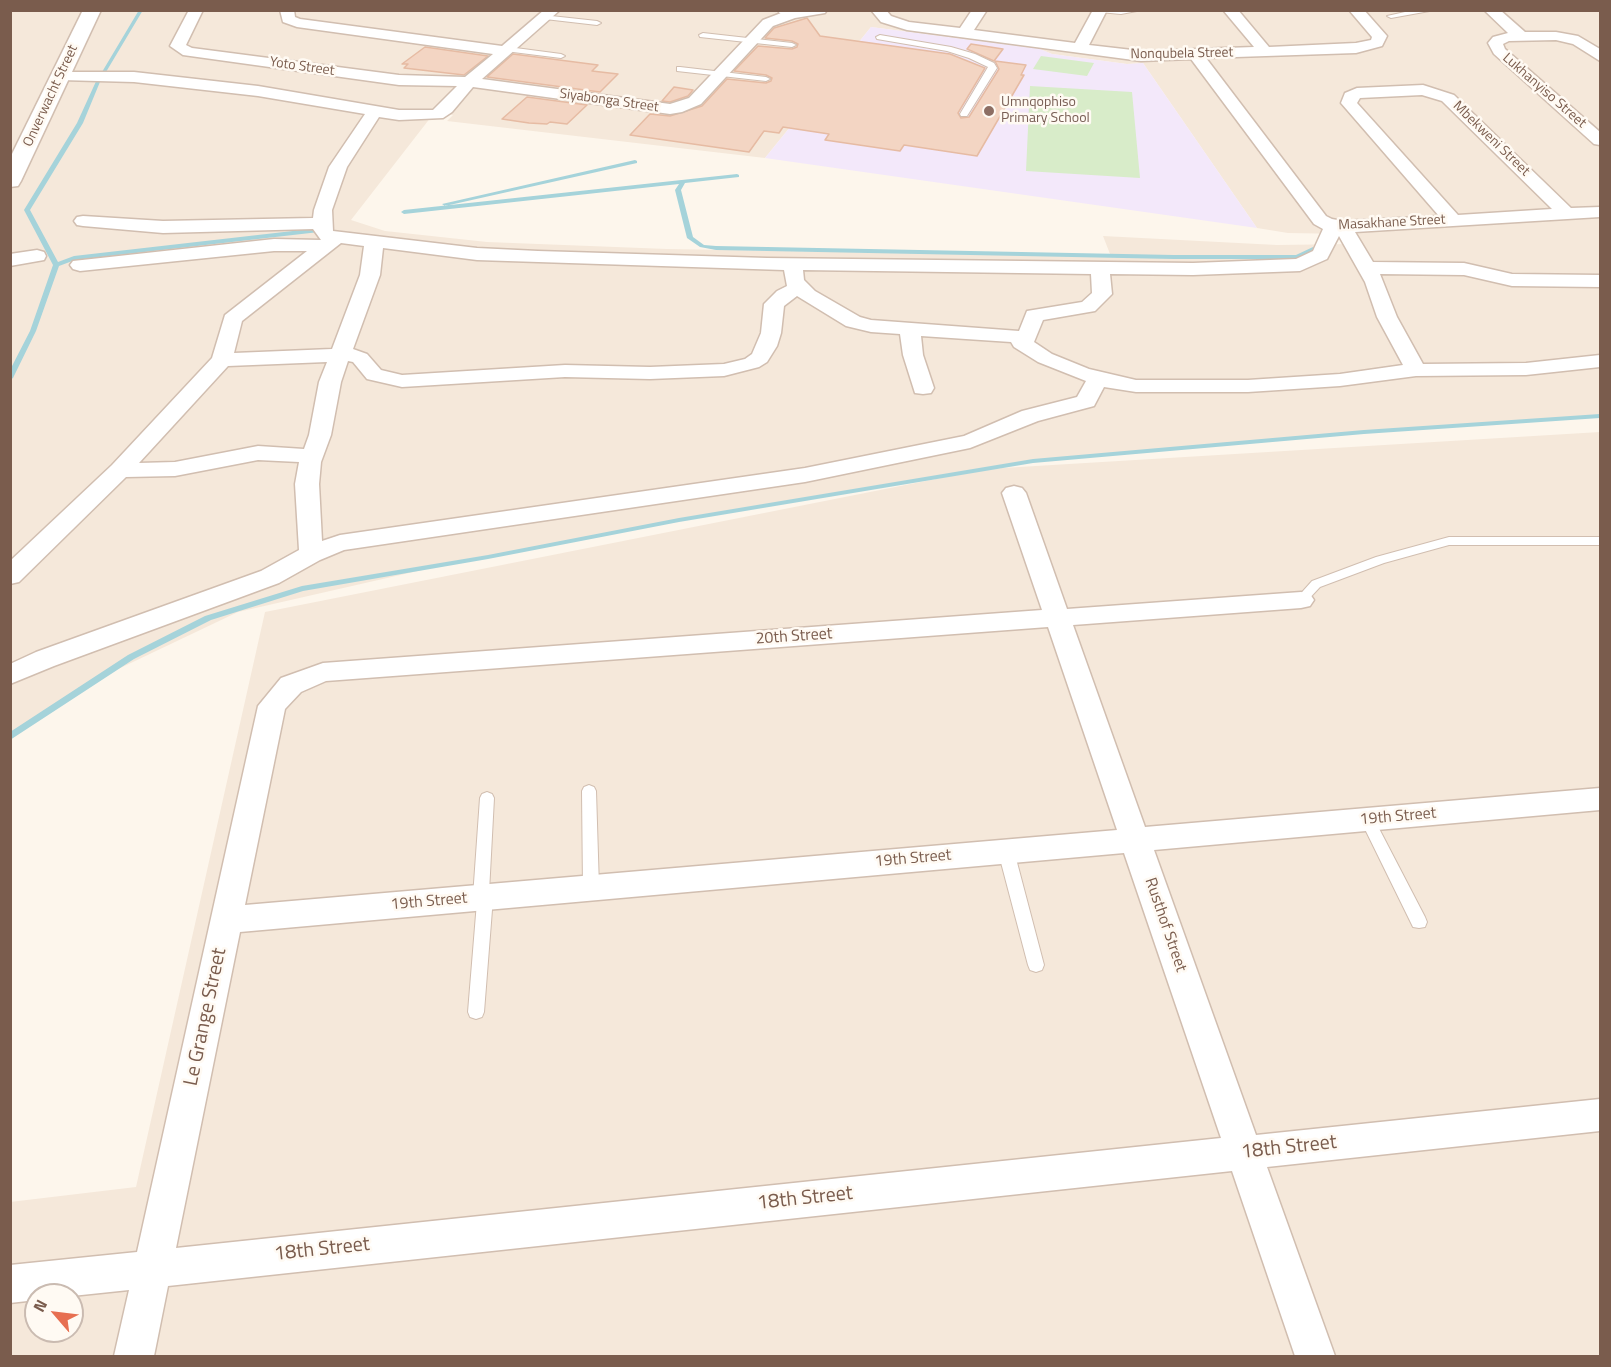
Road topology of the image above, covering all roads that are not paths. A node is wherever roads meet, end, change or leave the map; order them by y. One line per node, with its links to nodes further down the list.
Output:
1 (92, 10): 34 (street, Onverwacht Street)
2 (196, 10): 36 (street, Yoto Street)
3 (287, 10): 27 (street)
4 (820, 10): 14 (street, Siyabonga Street)
5 (878, 10): 18 (street, Nonqubela Street)
6 (980, 10): 20 (street)
7 (1082, 10): 13 (lane)
8 (1139, 10): 13 (lane)
9 (1230, 10): 28 (street)
10 (1356, 10): 28 (street, Nonqubela Street)
11 (1432, 10): 16 (lane)
12 (1491, 10): 22 (street)
13 (1100, 11): 26 (street)
14 (784, 13): 23 (street, Siyabonga Street)
15 (549, 14): 17 (lane); 27 (street)
16 (1391, 16)
17 (597, 22)
18 (920, 28): 20 (street, Nonqubela Street); 24 (lane)
19 (703, 34): 23 (lane)
20 (964, 34): 26 (street, Nonqubela Street)
21 (880, 37): 24 (lane)
22 (1522, 37): 31 (street, Lukhanyiso Street); 39 (street, Lukhanyiso Street)
23 (753, 40): 25 (lane); 33 (street, Siyabonga Street)
24 (909, 41): 38 (lane)
25 (792, 45)
26 (1078, 49): 29 (street, Nonqubela Street)
27 (506, 50): 30 (lane); 36 (street)
28 (1265, 51): 29 (street, Nonqubela Street)
29 (1196, 55): 45 (street, Masakhane Street)
30 (561, 56)
31 (1600, 56)
32 (680, 69): 33 (lane)
33 (722, 74): 35 (lane); 36 (street, Siyabonga Street)
34 (61, 75): 37 (street); 40 (street, Onverwacht Street)
35 (766, 79)
36 (469, 82): 37 (street)
37 (376, 110): 46 (street)
38 (964, 114)
39 (1600, 140)
40 (10, 181)
41 (1600, 212): 42 (street, Masakhane Street)
42 (1567, 214): 43 (street, Masakhane Street); 43 (street, Mbekweni Street)
43 (1453, 220): 45 (street, Masakhane Street)
44 (83, 221): 46 (street)
45 (1338, 226): 52 (street); 53 (street)
46 (328, 235): 47 (street); 51 (street); 59 (street)
47 (374, 243): 50 (street); 58 (street)
48 (37, 256): 49 (street)
49 (10, 260)
50 (793, 264): 52 (street); 55 (street)
51 (80, 265)
52 (1100, 268): 57 (street)
53 (1368, 268): 54 (street); 61 (street)
54 (1600, 281)
55 (799, 287): 56 (street); 58 (street)
56 (910, 328): 57 (street); 63 (street)
57 (1022, 342): 62 (street)
58 (340, 354): 59 (street); 64 (street)
59 (222, 360): 65 (street)
60 (1600, 361): 61 (street)
61 (1416, 370): 62 (street)
62 (1098, 378): 68 (street)
63 (923, 388)
64 (312, 456): 65 (street); 68 (street)
65 (120, 470): 69 (street)
66 (1014, 493): 71 (street, Rusthof Street)
67 (1600, 541): 70 (lane)
68 (311, 554): 72 (street)
69 (10, 576)
70 (1300, 600): 71 (street, 20th Street)
71 (1058, 617): 73 (street, 20th Street); 78 (street, Rusthof Street)
72 (10, 675)
73 (291, 685): 82 (street, Le Grange Street)
74 (589, 791): 80 (lane)
75 (488, 798): 81 (lane)
76 (1600, 799): 77 (street, 19th Street)
77 (1368, 819): 78 (street, 19th Street); 83 (lane)
78 (1135, 840): 79 (street, 19th Street); 87 (street, Rusthof Street)
79 (1006, 851): 80 (street, 19th Street); 84 (lane)
80 (591, 888): 81 (street, 19th Street)
81 (483, 897): 82 (street, 19th Street); 85 (lane)
82 (226, 920): 88 (street, Le Grange Street)
83 (1419, 922)
84 (1036, 965)
85 (476, 1012)
86 (1600, 1115): 87 (street, 18th Street)
87 (1244, 1152): 88 (street, 18th Street); 91 (street, Rusthof Street)
88 (153, 1268): 89 (street, 18th Street); 90 (street, Le Grange Street)
89 (10, 1284)
90 (134, 1356)
91 (1315, 1356)

